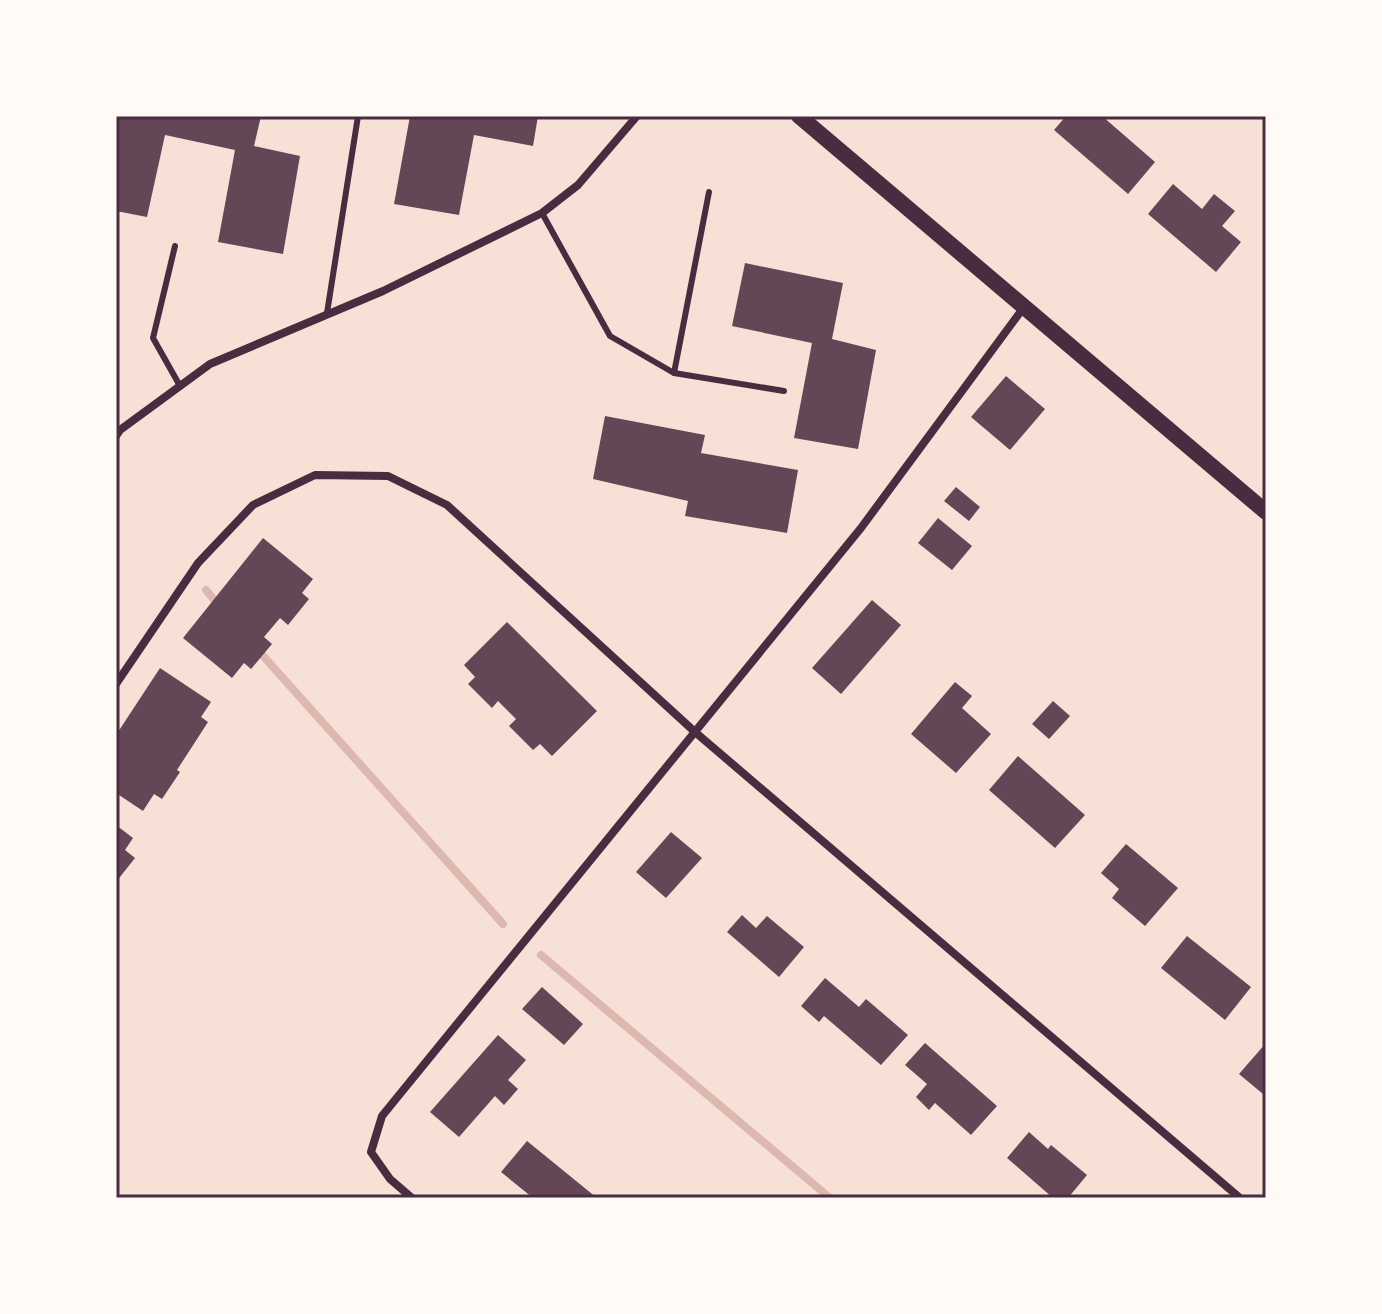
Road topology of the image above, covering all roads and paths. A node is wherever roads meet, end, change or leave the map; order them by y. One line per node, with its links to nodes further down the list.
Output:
1 (358, 116): 8 (lane)
2 (637, 116): 5 (street)
3 (799, 116): 7 (main road)
4 (709, 192): 9 (lane)
5 (542, 213): 8 (street); 9 (lane)
6 (175, 246): 10 (lane)
7 (1024, 307): 13 (main road); 15 (street)
8 (327, 313): 10 (street)
9 (674, 373): 11 (lane)
10 (180, 386): 12 (street)
11 (784, 391)
12 (116, 436)
13 (1266, 512)
14 (116, 684): 15 (street)
15 (695, 732): 16 (street); 17 (street)
16 (412, 1198)
17 (1240, 1198)

